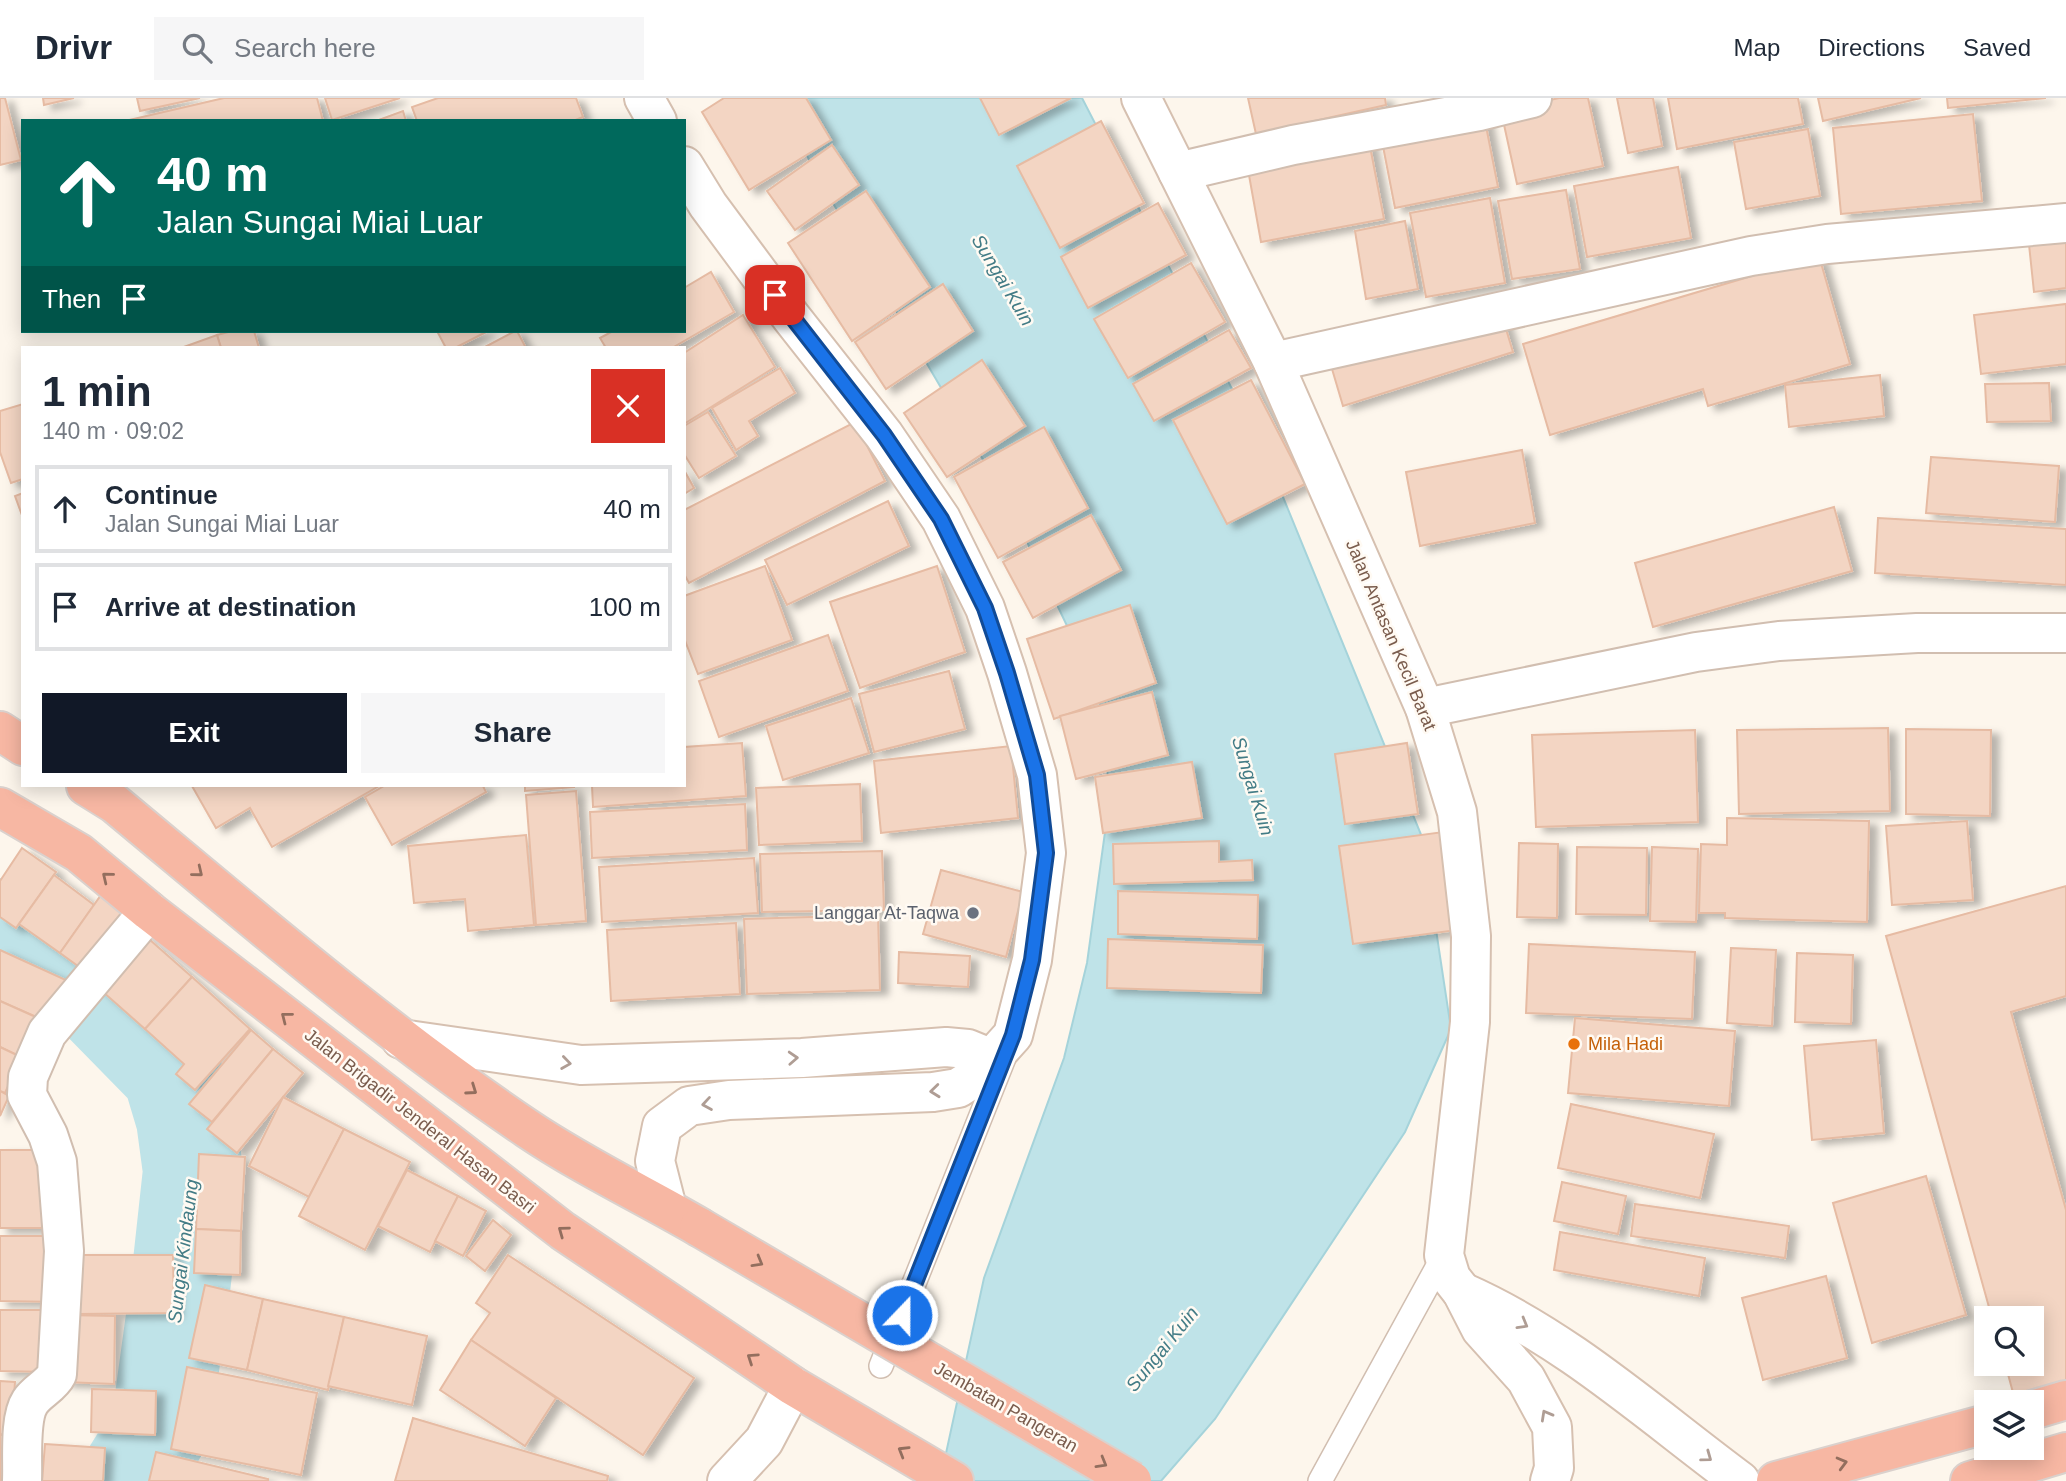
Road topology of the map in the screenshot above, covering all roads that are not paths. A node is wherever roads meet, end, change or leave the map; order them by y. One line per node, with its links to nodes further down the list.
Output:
1 (644, 98): 4 (street)
2 (1141, 98): 6 (street, Jalan Antasan Kecil Barat)
3 (1532, 98): 6 (street)
4 (656, 119)
5 (686, 169): 17 (street)
6 (1178, 172): 8 (street, Jalan Antasan Kecil Barat)
7 (2066, 223): 8 (street)
8 (1273, 362): 10 (street, Jalan Antasan Kecil Barat)
9 (2066, 633): 10 (street)
10 (1425, 708): 19 (street, Jalan Antasan Kecil Barat)
11 (0, 731): 12 (highway)
12 (21, 745)
13 (88, 787): 16 (highway, one-way to 16)
14 (0, 807): 15 (highway, Jalan Brigadir Jenderal Hasan Basri, one-way to 14)
15 (149, 911): 22 (highway, Jalan Brigadir Jenderal Hasan Basri, one-way to 15); 27 (street)
16 (401, 1039): 17 (street, one-way to 17); 18 (highway, one-way to 18)
17 (1002, 1047): 18 (street, one-way to 18); 21 (lane)
18 (683, 1218): 30 (highway, Jembatan Pangeran, one-way to 30, bridge)
19 (1444, 1255): 20 (street, Jalan Antasan Kecil Barat); 31 (lane)
20 (1462, 1292): 32 (street, Jalan Antasan Kecil Barat, one-way to 20); 33 (street, one-way to 33)
21 (881, 1366)
22 (793, 1386): 28 (street); 29 (highway, Jalan Brigadir Jenderal Hasan Basri, one-way to 22)
23 (2066, 1400): 24 (highway)
24 (2044, 1406)
25 (1974, 1427): 34 (highway, one-way to 25)
26 (2066, 1452): 35 (highway)
27 (22, 1481)
28 (727, 1481)
29 (954, 1481)
30 (1132, 1481)
31 (1320, 1481)
32 (1550, 1481)
33 (1740, 1481)
34 (1776, 1481)
35 (1970, 1481)

